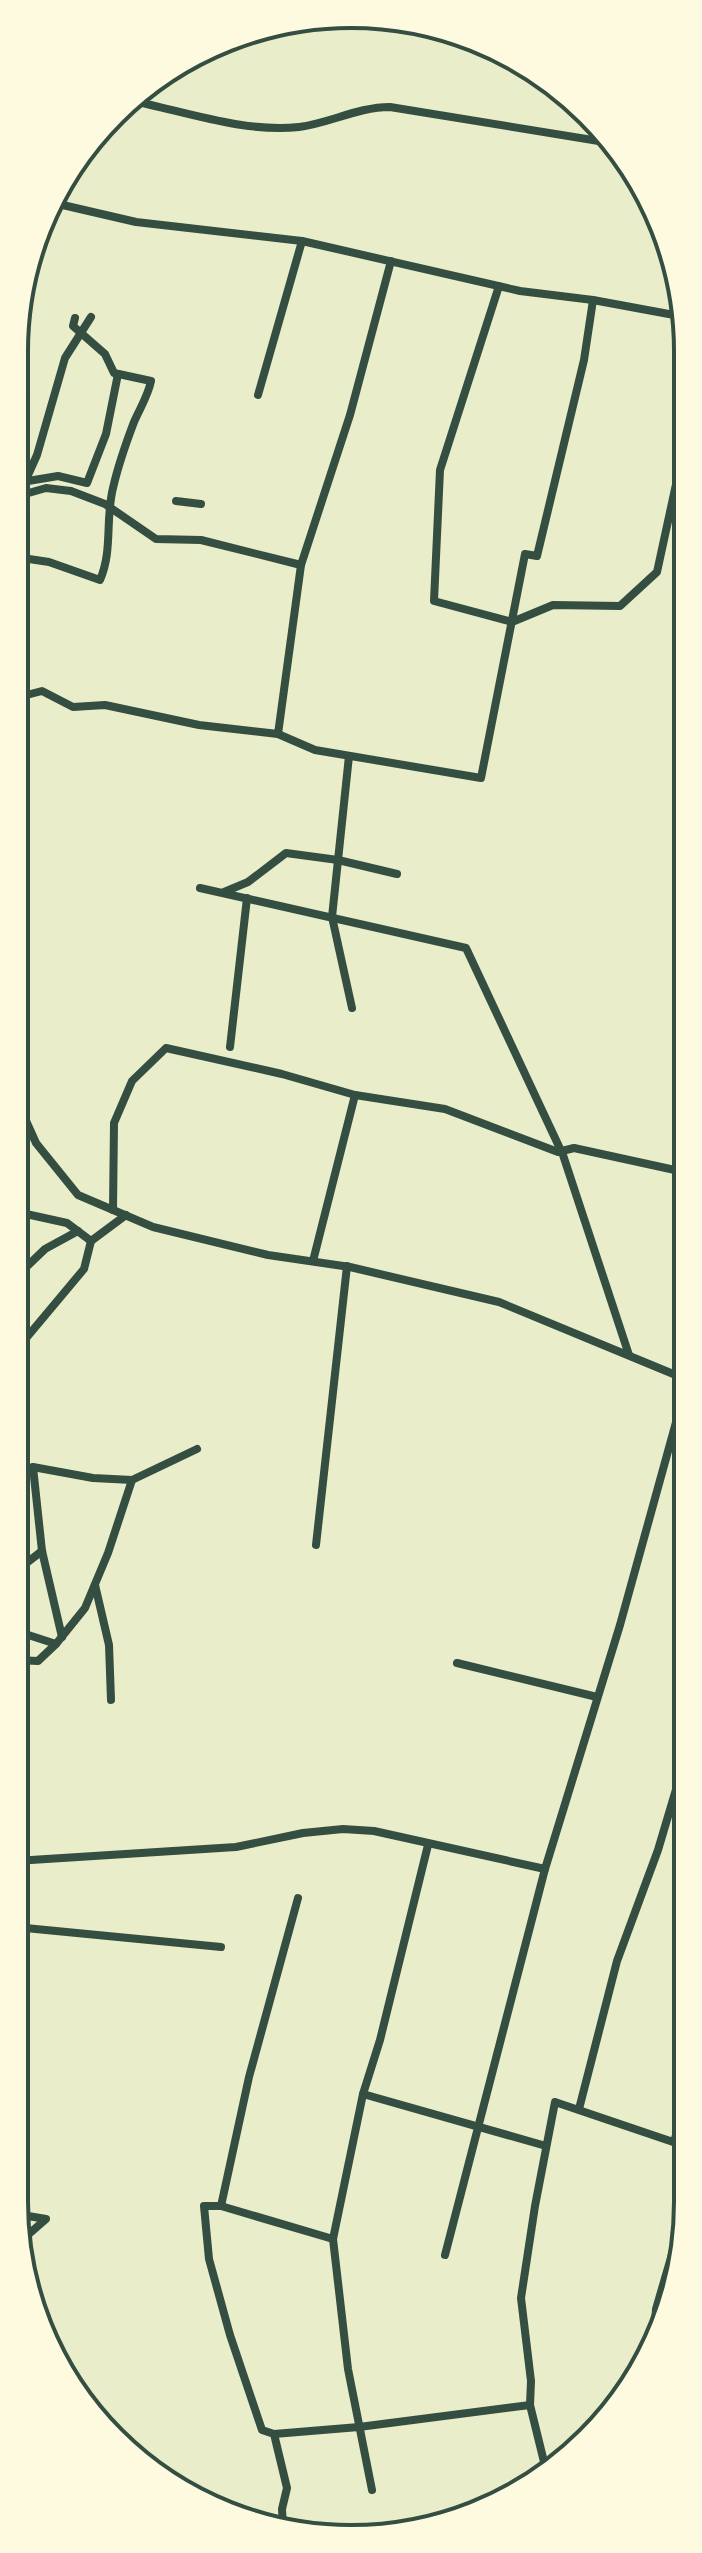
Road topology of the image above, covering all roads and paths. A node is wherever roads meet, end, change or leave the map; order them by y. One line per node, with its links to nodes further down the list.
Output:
1 (144, 103): 2 (street)
2 (596, 141)
3 (63, 205): 4 (street)
4 (302, 241): 5 (street); 13 (street)
5 (391, 261): 6 (street); 20 (street)
6 (499, 286): 7 (street); 21 (street)
7 (593, 300): 8 (street); 21 (street)
8 (672, 315)
9 (91, 317): 11 (street)
10 (75, 318): 11 (street)
11 (81, 334): 12 (street); 12 (street)
12 (118, 374): 18 (street)
13 (258, 395)
14 (28, 493): 18 (street)
15 (674, 494): 21 (street)
16 (176, 501): 17 (street)
17 (201, 504)
18 (109, 507): 19 (street); 20 (street)
19 (28, 560)
20 (301, 565): 23 (street)
21 (512, 622): 24 (street)
22 (28, 695): 23 (street)
23 (278, 734): 24 (street)
24 (349, 756): 25 (street)
25 (338, 860): 26 (street); 28 (street); 30 (street)
26 (397, 874)
27 (200, 888): 28 (street)
28 (222, 893): 29 (street)
29 (247, 898): 30 (street); 32 (street)
30 (332, 917): 31 (street); 35 (street)
31 (352, 1008)
32 (230, 1047)
33 (355, 1095): 35 (street); 37 (street); 42 (street)
34 (28, 1125): 37 (street)
35 (562, 1151): 36 (street); 46 (street)
36 (674, 1170)
37 (113, 1210): 39 (street)
38 (28, 1214): 40 (street)
39 (126, 1215): 41 (street); 42 (street)
40 (78, 1231): 41 (street); 43 (street)
41 (91, 1241): 45 (street)
42 (313, 1261): 44 (street)
43 (28, 1263)
44 (347, 1266): 46 (street); 51 (street)
45 (28, 1336)
46 (629, 1355): 47 (street)
47 (674, 1374)
48 (674, 1428): 59 (street)
49 (197, 1449): 50 (street)
50 (132, 1480): 52 (street); 54 (street)
51 (316, 1545)
52 (42, 1551): 53 (street); 56 (street)
53 (28, 1562)
54 (95, 1584): 56 (street); 60 (street)
55 (28, 1634): 56 (street)
56 (59, 1641): 57 (street)
57 (28, 1661)
58 (457, 1663): 59 (street)
59 (597, 1697): 64 (street)
60 (111, 1700)
61 (674, 1796): 69 (street)
62 (428, 1845): 63 (street); 64 (street); 68 (street)
63 (28, 1860)
64 (545, 1869): 70 (street)
65 (298, 1898): 73 (street)
66 (28, 1928): 67 (street)
67 (221, 1947)
68 (363, 2094): 70 (street); 76 (street)
69 (579, 2109): 71 (street); 72 (street)
70 (479, 2127): 72 (street); 77 (street)
71 (674, 2143)
72 (546, 2146): 80 (street)
73 (221, 2206): 76 (street); 82 (street)
74 (29, 2216): 75 (street)
75 (30, 2233)
76 (333, 2239): 81 (street)
77 (445, 2255)
78 (664, 2281): 79 (street)
79 (657, 2307)
80 (530, 2405): 81 (street); 83 (street)
81 (359, 2427): 82 (street); 84 (street)
82 (274, 2434): 85 (street)
83 (544, 2461)
84 (372, 2490)
85 (283, 2518)

